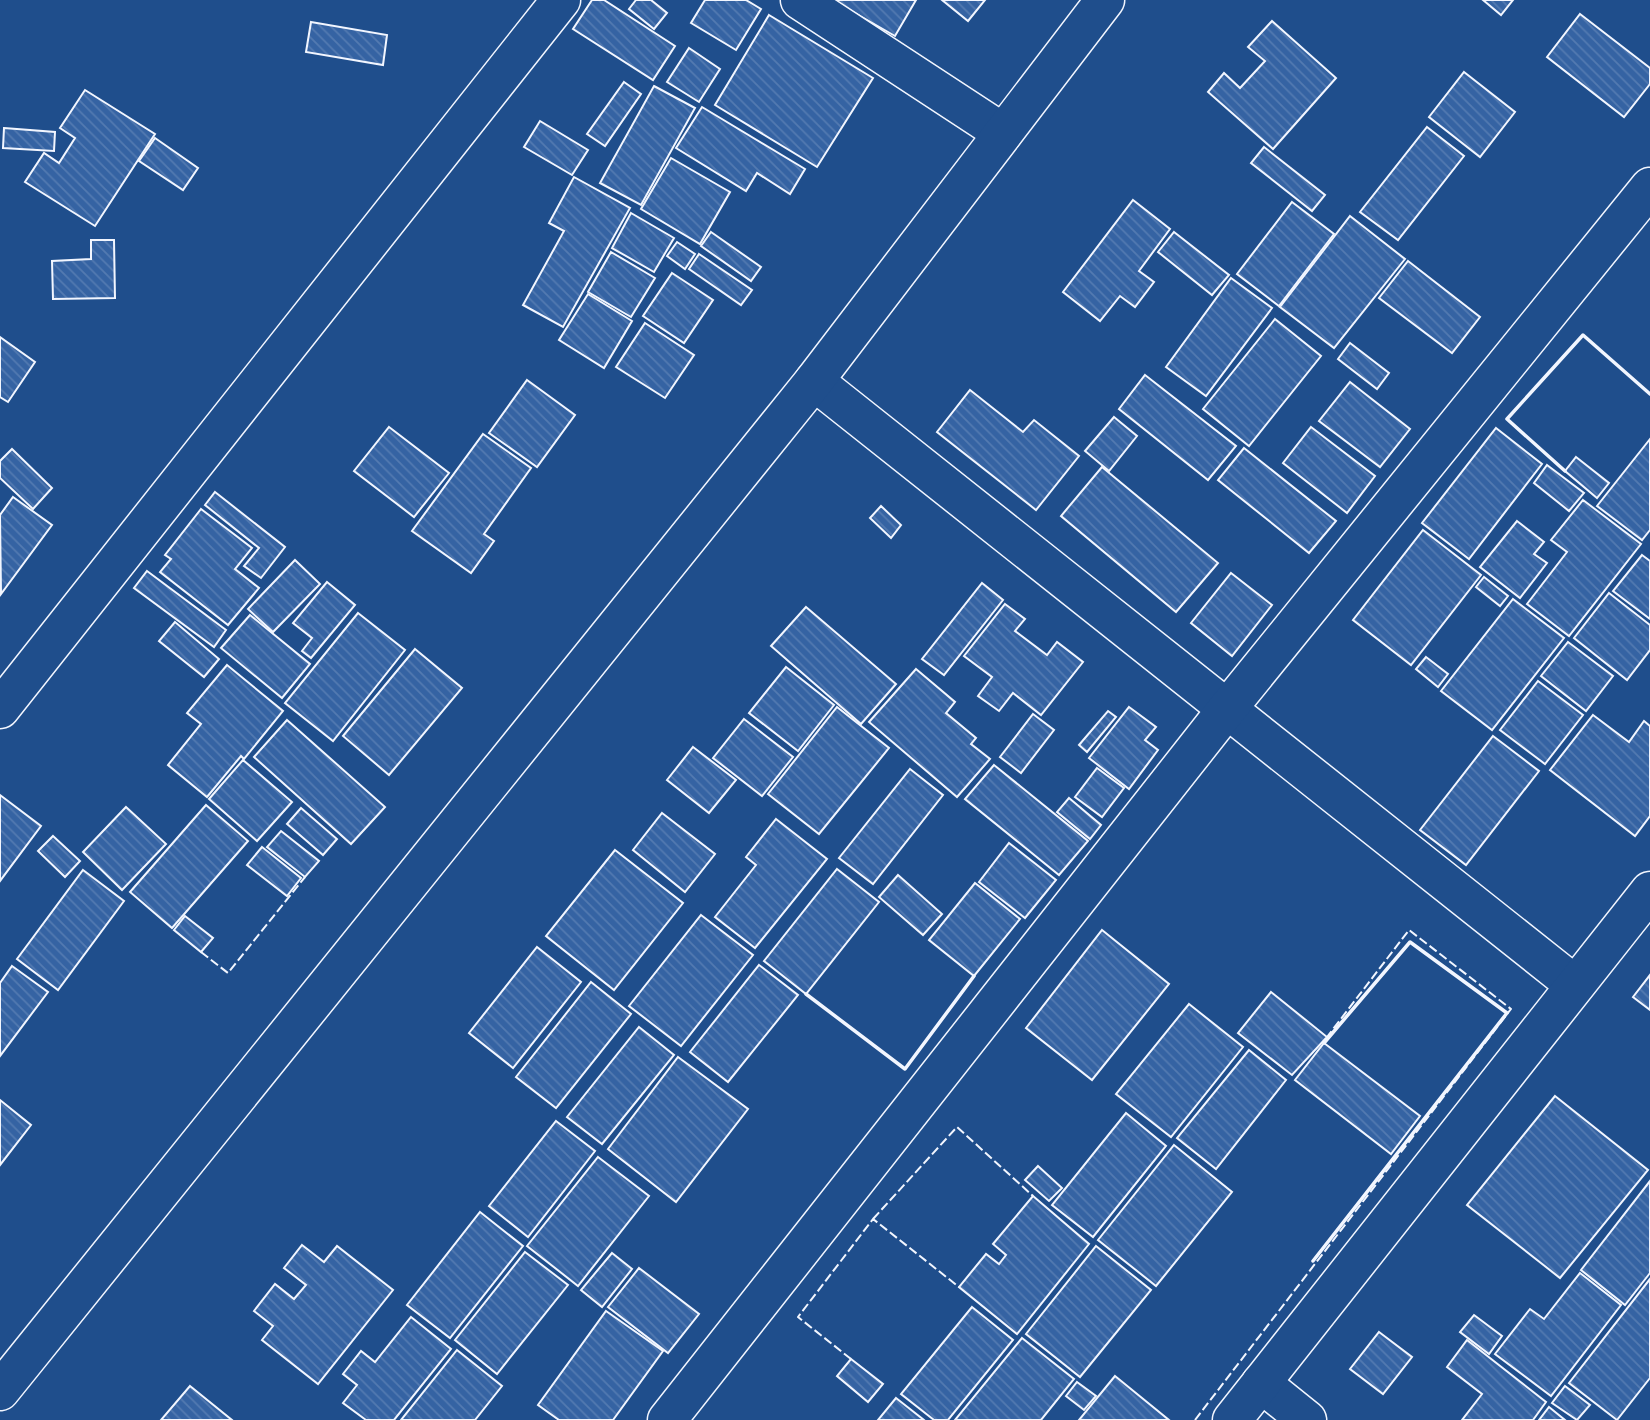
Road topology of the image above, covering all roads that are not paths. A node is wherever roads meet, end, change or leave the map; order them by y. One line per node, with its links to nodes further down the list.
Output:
1 (561, 0): 7 (street)
2 (800, 0): 4 (street)
3 (1105, 0): 4 (street)
4 (1003, 133): 6 (street)
5 (1650, 187): 8 (street)
6 (814, 381): 8 (street); 12 (street)
7 (0, 709)
8 (1227, 709): 10 (street); 13 (street)
9 (1650, 891): 10 (street)
10 (1576, 985): 11 (street)
11 (1261, 1383): 14 (street); 15 (street)
12 (0, 1391)
13 (667, 1420)
14 (1232, 1420)
15 (1307, 1420)

